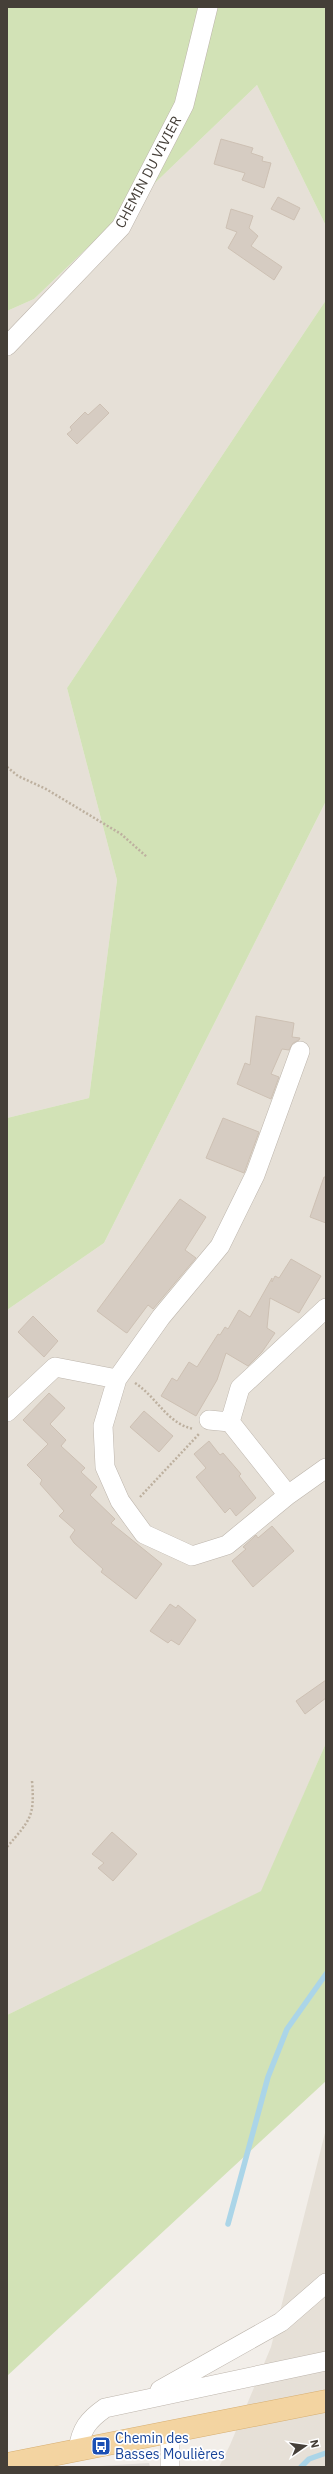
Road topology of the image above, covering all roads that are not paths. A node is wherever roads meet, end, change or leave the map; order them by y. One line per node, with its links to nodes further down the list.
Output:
1 (208, 7): 2 (street, CHEMIN DU VIVIER)
2 (7, 346)
3 (300, 1051): 5 (street)
4 (326, 1308): 8 (street)
5 (117, 1379): 6 (street); 10 (street)
6 (7, 1412)
7 (209, 1420): 8 (street)
8 (230, 1422): 10 (street)
9 (326, 1468): 10 (street)
10 (288, 1495)
11 (326, 2283): 13 (street)
12 (326, 2361): 13 (street)
13 (141, 2400): 16 (street)
14 (326, 2401): 15 (main road)
15 (170, 2432): 16 (main road); 18 (street)
16 (78, 2450): 17 (main road)
17 (7, 2464)
18 (170, 2467)

